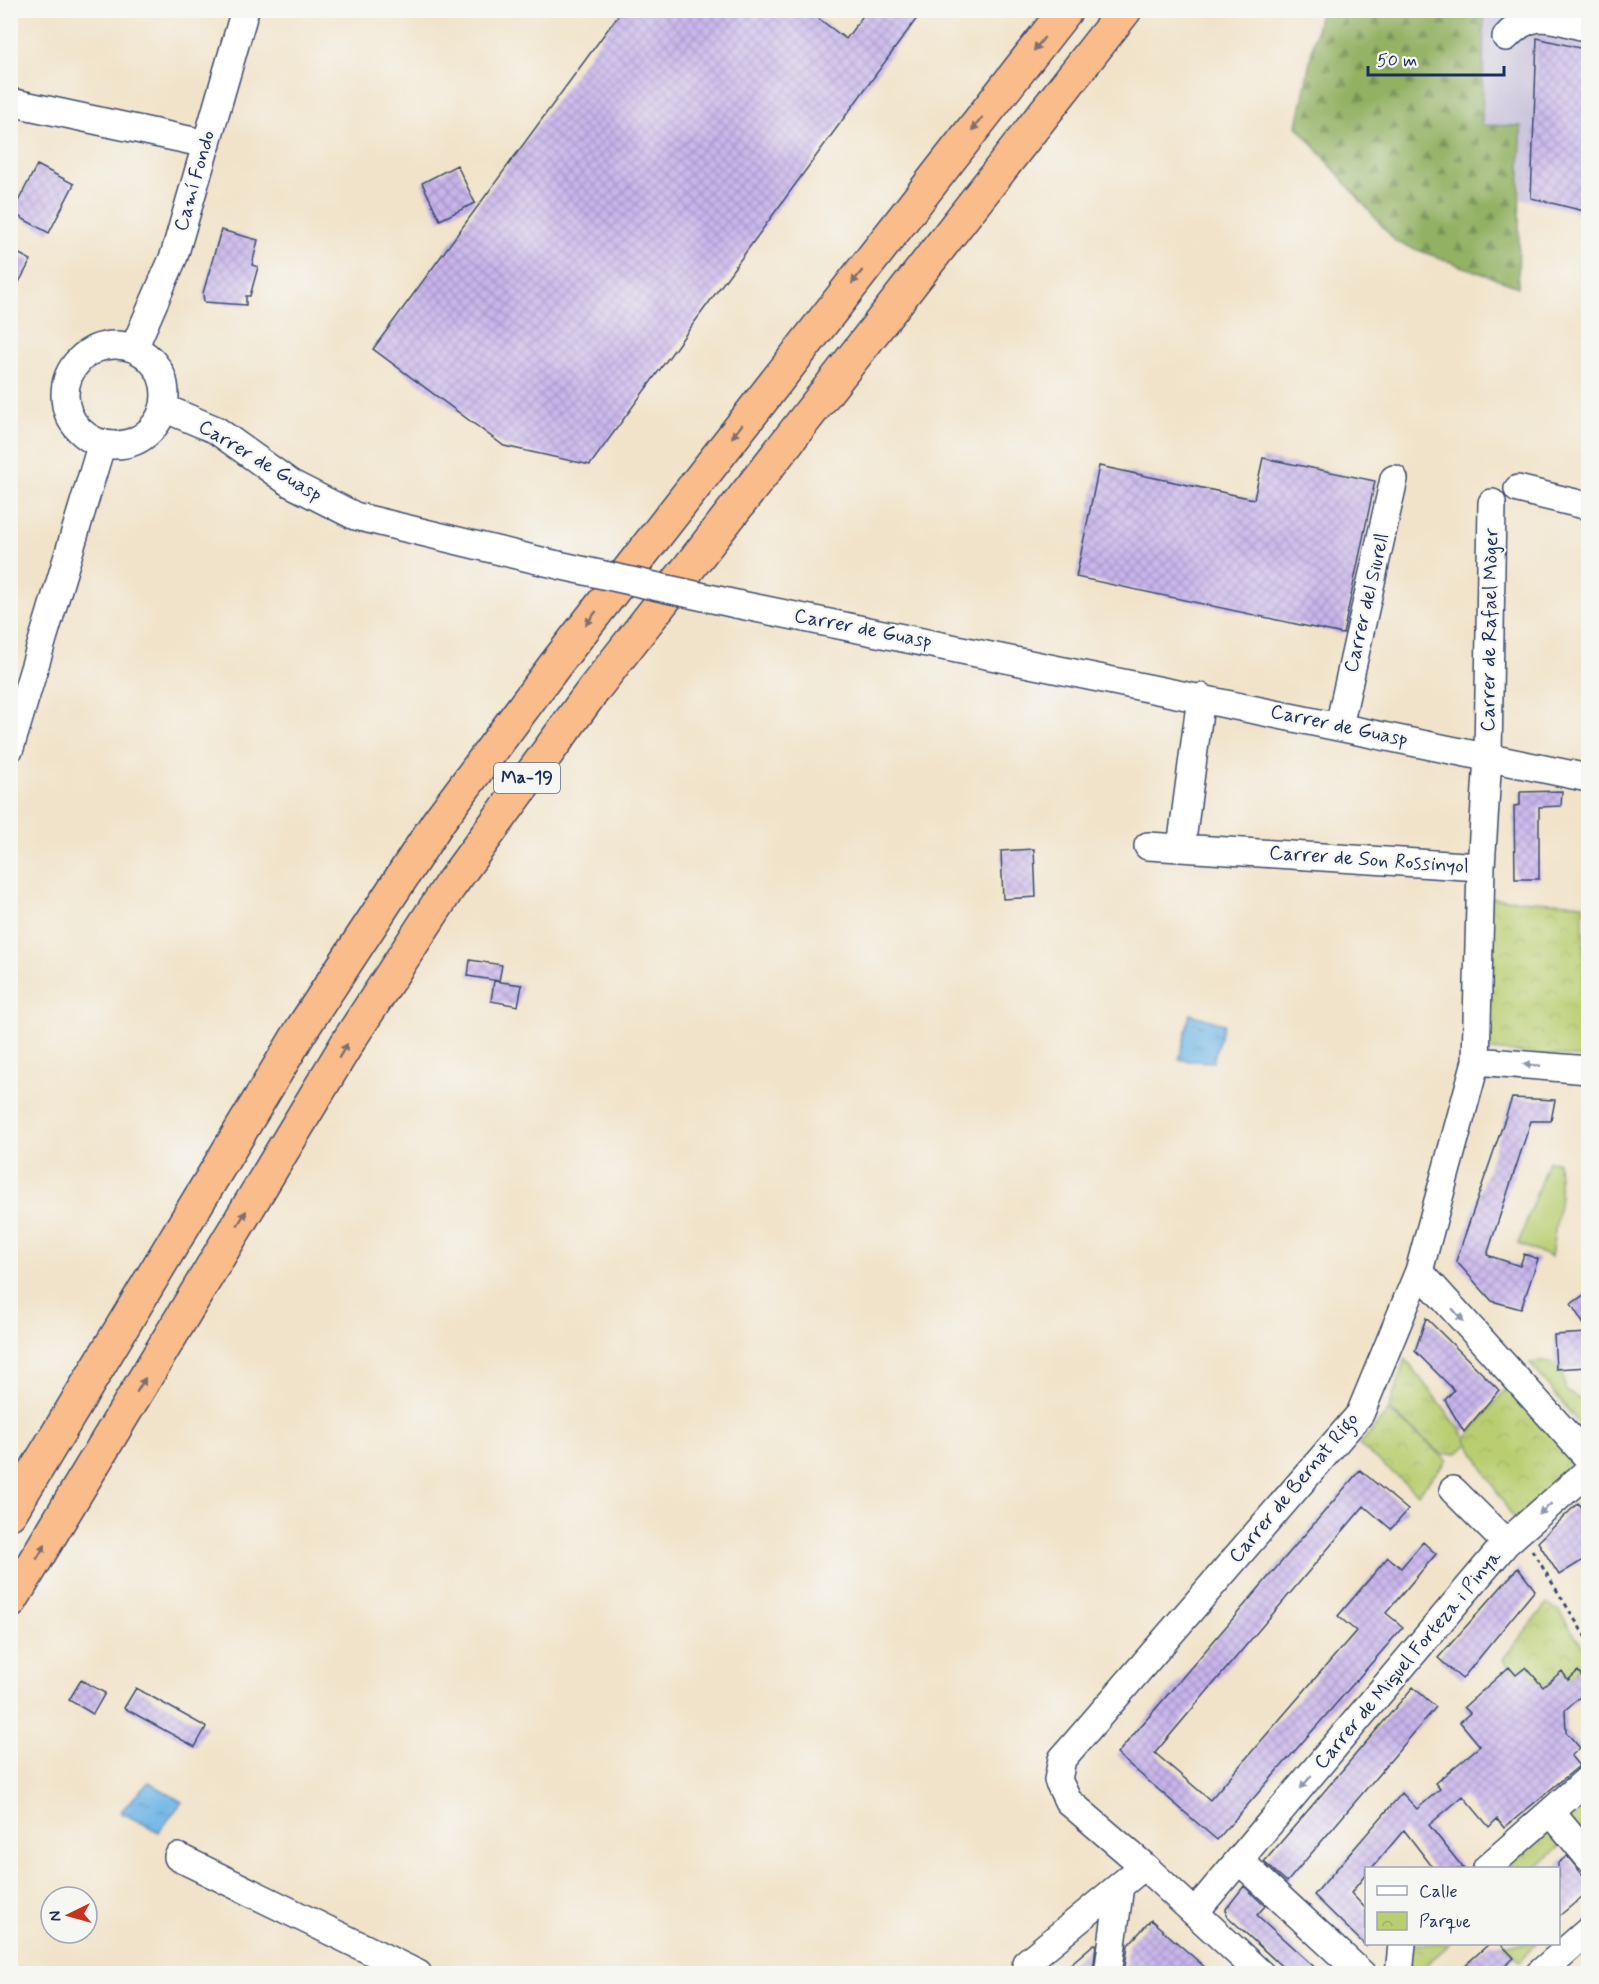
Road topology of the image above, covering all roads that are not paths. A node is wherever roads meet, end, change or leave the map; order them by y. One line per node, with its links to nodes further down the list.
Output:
1 (245, 10): 7 (street, Camí Fondo)
2 (1066, 10): 29 (highway, Ma-19, one-way to 29)
3 (1125, 10): 31 (highway, Ma-19, one-way to 3)
4 (1588, 28): 5 (street)
5 (1506, 37)
6 (10, 102): 7 (street)
7 (207, 144): 8 (street, Camí Fondo)
8 (134, 348): 9 (street); 10 (street)
9 (164, 408): 10 (street); 15 (street, Carrer de Guasp, bridge)
10 (102, 443): 17 (street)
11 (1394, 479): 16 (street, Carrer del Siurell)
12 (1518, 489): 14 (street)
13 (1492, 502): 18 (street, Carrer de Rafael Mòger)
14 (1588, 506)
15 (1201, 697): 16 (street, Carrer de Guasp); 21 (street)
16 (1339, 726): 18 (street, Carrer de Guasp)
17 (10, 747)
18 (1488, 757): 19 (street, Carrer de Guasp); 22 (street, Carrer de Son Rossinyol)
19 (1588, 775)
20 (1148, 846): 21 (street, Carrer de Son Rossinyol)
21 (1181, 848): 22 (street, Carrer de Son Rossinyol)
22 (1481, 867): 23 (street, Carrer de Bernat Rigo)
23 (1476, 1061): 24 (street, one-way to 23); 25 (street, Carrer de Bernat Rigo)
24 (1588, 1070)
25 (1419, 1271): 26 (street, one-way to 26); 37 (street, Carrer de Bernat Rigo)
26 (1588, 1458)
27 (1588, 1471): 30 (street, Carrer de Miquel Forteza i Pinya, one-way to 30)
28 (1453, 1490): 30 (street)
29 (10, 1514)
30 (1513, 1537): 36 (street, Carrer de Miquel Forteza i Pinya, one-way to 36)
31 (10, 1602)
32 (1588, 1779): 33 (street)
33 (1551, 1812): 35 (street); 38 (street)
34 (177, 1857): 44 (street)
35 (1588, 1857)
36 (1240, 1861): 40 (street, Carrer de Miquel Forteza i Pinya); 47 (street)
37 (1144, 1866): 39 (street); 40 (street)
38 (1489, 1867)
39 (1120, 1886): 43 (street); 45 (street)
40 (1195, 1912): 46 (street)
41 (1588, 1931): 49 (street)
42 (1401, 1945): 48 (street)
43 (1026, 1963)
44 (418, 1974)
45 (1108, 1974)
46 (1261, 1974)
47 (1362, 1974)
48 (1399, 1974)
49 (1539, 1974)

